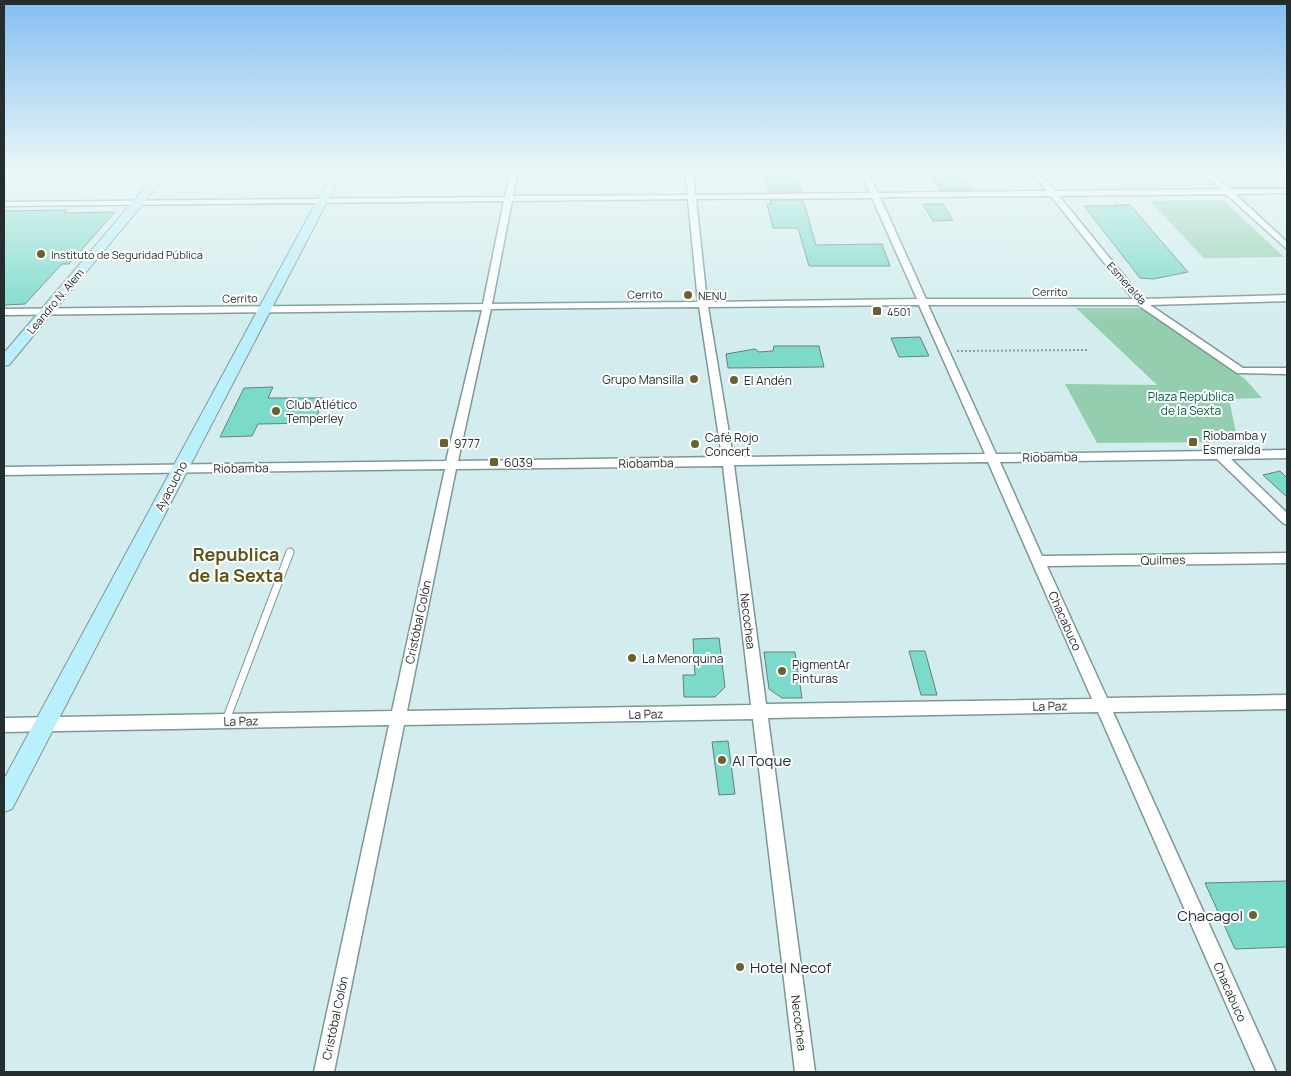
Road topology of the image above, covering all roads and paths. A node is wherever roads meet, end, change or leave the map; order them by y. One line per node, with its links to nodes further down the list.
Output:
1 (123, 221): 16 (main road, Leandro N. Alem)
2 (312, 221): 14 (main road, Ayacucho)
3 (504, 221): 13 (street, Cristóbal Colón)
4 (694, 221): 12 (street, Necochea)
5 (888, 221): 10 (street, Chacabuco)
6 (1074, 221): 11 (street, Esmeralda)
7 (1260, 221): 8 (street)
8 (1287, 246)
9 (1287, 298): 11 (street, Cerrito)
10 (923, 302): 11 (street, Cerrito); 12 (street, Cerrito); 18 (street, Chacabuco)
11 (1140, 302): 20 (street, Esmeralda)
12 (703, 305): 13 (street, Cerrito); 24 (street, Necochea)
13 (487, 307): 14 (street, Cerrito); 25 (street, Cristóbal Colón)
14 (265, 308): 16 (street, Cerrito); 26 (main road, Ayacucho)
15 (4, 312): 16 (street, Cerrito)
16 (46, 312): 19 (main road, Leandro N. Alem)
17 (1088, 350): 18 (path)
18 (945, 352): 23 (street, Chacabuco)
19 (4, 362)
20 (1287, 371)
21 (1287, 454): 22 (street, Riobamba)
22 (1220, 455): 23 (street, Riobamba); 28 (street)
23 (992, 458): 24 (street, Riobamba); 31 (street, Chacabuco)
24 (728, 462): 25 (street, Riobamba); 34 (street, Necochea)
25 (451, 466): 26 (street, Riobamba); 35 (street, Cristóbal Colón)
26 (180, 468): 27 (street, Riobamba); 38 (main road, Ayacucho)
27 (4, 471)
28 (1287, 520)
29 (290, 552): 36 (lane)
30 (1287, 558): 31 (street, Quilmes)
31 (1038, 561): 33 (street, Chacabuco)
32 (1287, 702): 33 (street, La Paz)
33 (1103, 706): 34 (street, La Paz); 42 (street, Chacabuco)
34 (760, 712): 35 (street, La Paz); 41 (street, Necochea)
35 (398, 718): 36 (street, La Paz); 40 (street, Cristóbal Colón)
36 (225, 722): 38 (street, La Paz)
37 (4, 725): 38 (street, La Paz)
38 (44, 725): 39 (main road, Ayacucho)
39 (4, 800)
40 (324, 1072)
41 (805, 1072)
42 (1266, 1072)

